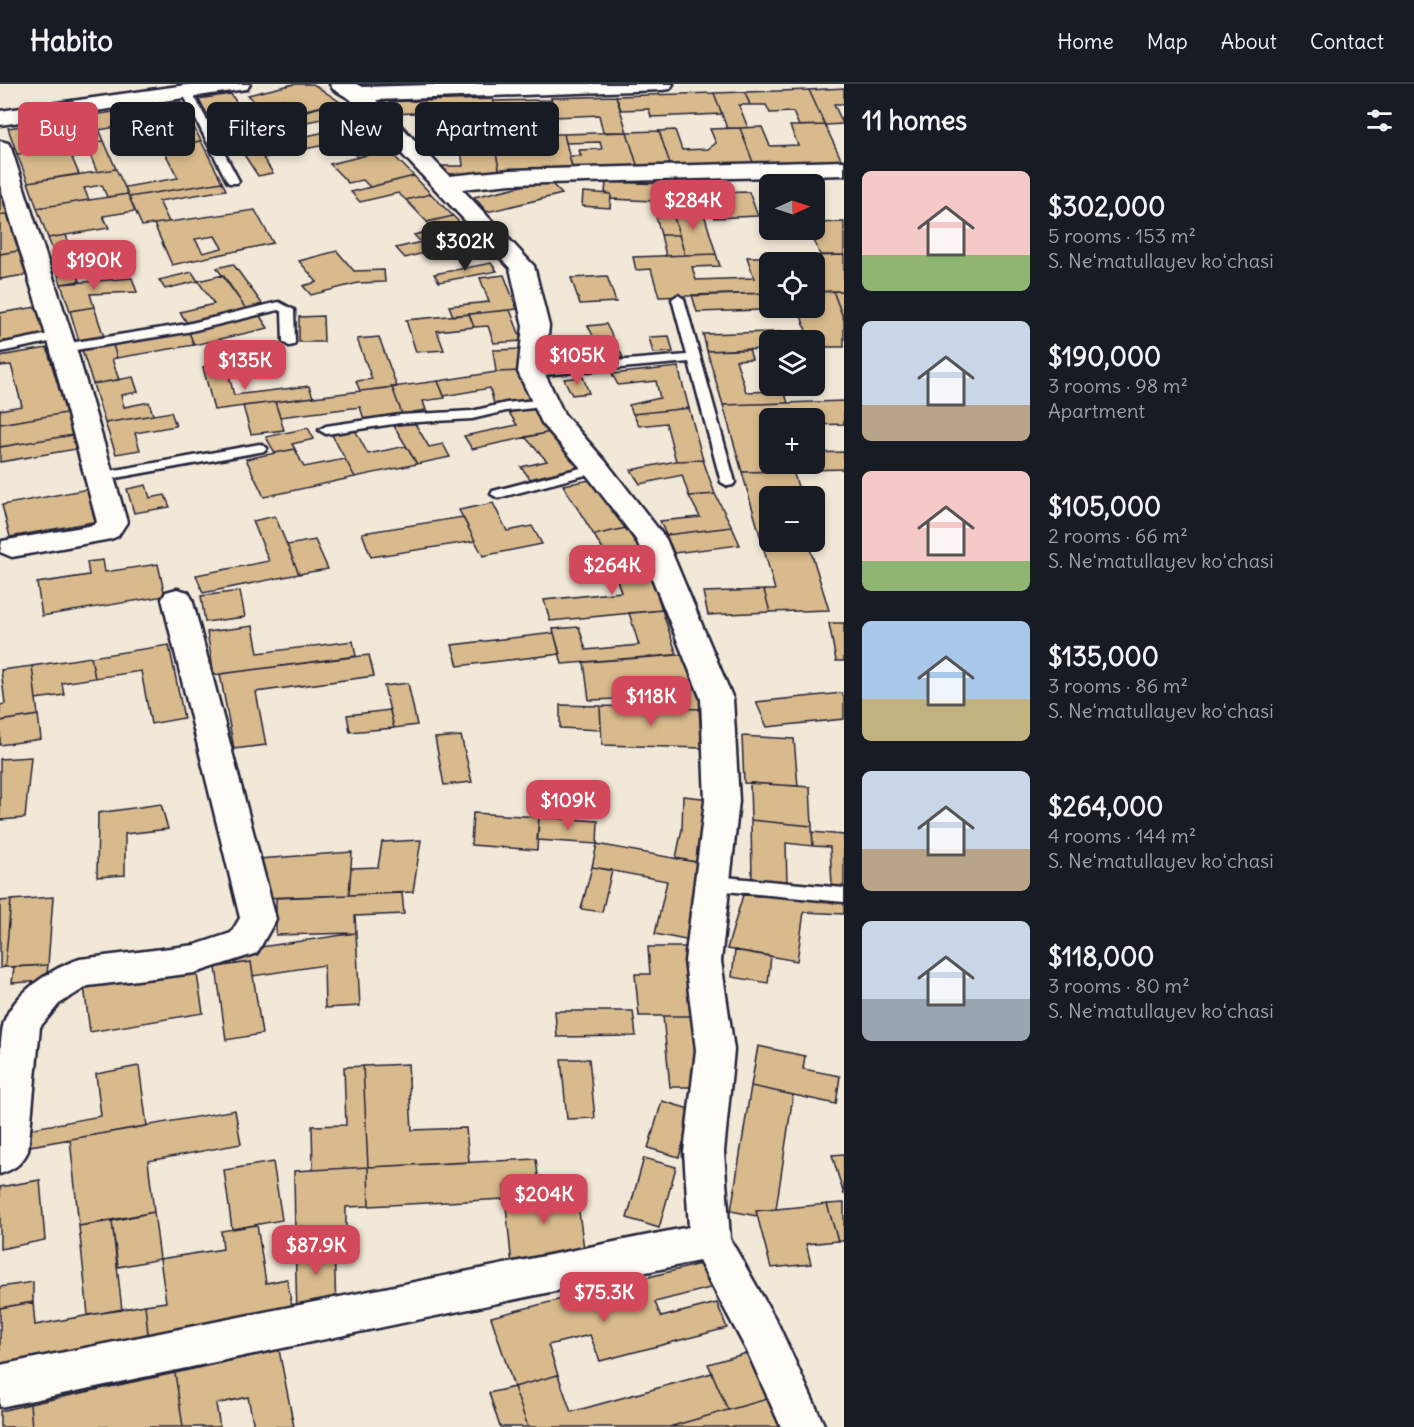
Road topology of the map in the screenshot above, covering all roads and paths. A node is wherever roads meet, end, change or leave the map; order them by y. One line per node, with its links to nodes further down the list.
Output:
1 (239, 84): 4 (street)
2 (662, 84): 3 (street)
3 (349, 89): 9 (street)
4 (187, 92): 5 (street); 8 (lane)
5 (0, 118)
6 (0, 148): 11 (street)
7 (844, 168): 9 (street)
8 (233, 181)
9 (442, 184): 15 (street)
10 (678, 299): 14 (lane)
11 (61, 342): 12 (lane); 13 (lane); 20 (street)
12 (289, 342)
13 (0, 348)
14 (694, 358): 15 (lane); 21 (lane)
15 (531, 372): 16 (street)
16 (547, 403): 17 (lane); 19 (street)
17 (326, 430)
18 (260, 448): 20 (lane)
19 (596, 468): 22 (lane); 25 (street)
20 (99, 477): 23 (street)
21 (728, 482)
22 (498, 494)
23 (12, 548)
24 (177, 598): 27 (street)
25 (714, 883): 26 (lane); 28 (street)
26 (844, 895)
27 (0, 1156)
28 (710, 1241): 29 (street); 30 (street)
29 (0, 1386)
30 (803, 1427)

